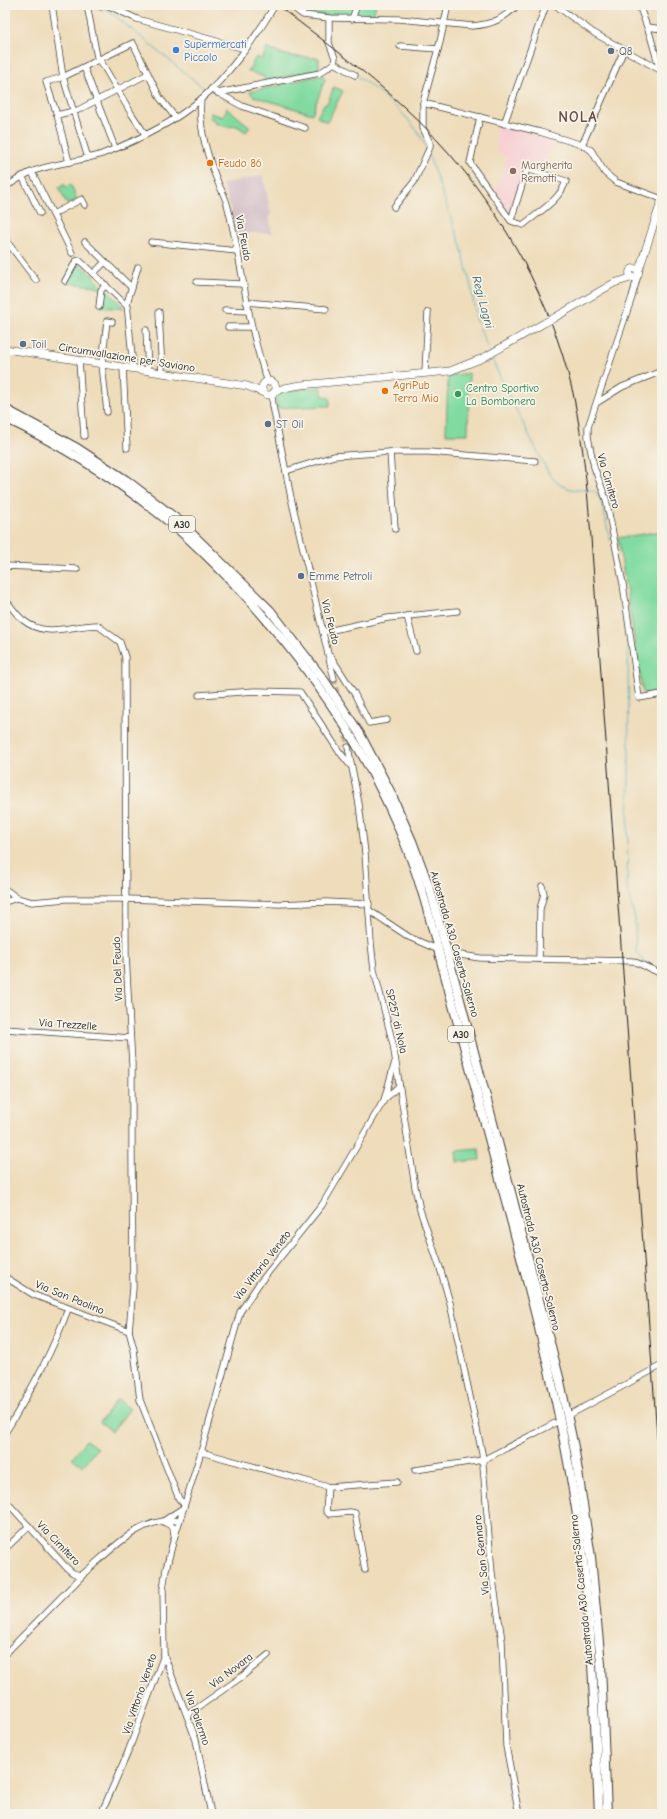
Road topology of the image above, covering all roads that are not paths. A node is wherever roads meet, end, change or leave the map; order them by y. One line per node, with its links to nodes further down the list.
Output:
1 (52, 5): 27 (street)
2 (87, 5): 21 (street)
3 (107, 5): 18 (street)
4 (275, 5): 18 (street)
5 (290, 5): 12 (street)
6 (356, 5): 13 (street)
7 (448, 5): 14 (street)
8 (518, 5): 14 (street)
9 (546, 5): 40 (street)
10 (555, 5): 20 (street)
11 (639, 5): 15 (street)
12 (329, 18): 13 (street); 22 (street)
13 (352, 19): 14 (street)
14 (443, 23): 19 (street)
15 (648, 27): 16 (street); 24 (street)
16 (662, 29)
17 (400, 46): 19 (street)
18 (245, 49): 28 (street)
19 (438, 49): 33 (street)
20 (624, 50): 24 (street); 43 (street)
21 (100, 60): 23 (street); 25 (street); 29 (street)
22 (334, 64): 26 (street); 30 (street)
23 (84, 67): 27 (street); 32 (street)
24 (661, 70)
25 (148, 74): 29 (street); 38 (street)
26 (355, 75)
27 (63, 77): 35 (street); 37 (street)
28 (211, 89): 30 (street); 31 (street)
29 (118, 90): 32 (street); 42 (street)
30 (218, 93): 41 (street)
31 (201, 99): 34 (street); 36 (street, Via Feudo)
32 (98, 100): 35 (street); 44 (street)
33 (423, 103): 39 (street); 53 (street)
34 (194, 104): 36 (street); 38 (street)
35 (72, 111): 37 (street); 45 (street)
36 (200, 111): 60 (street, Via Feudo)
37 (57, 115): 46 (street)
38 (175, 117): 42 (street)
39 (480, 118): 40 (street); 56 (street)
40 (504, 124): 43 (street)
41 (305, 128)
42 (145, 134): 44 (street)
43 (582, 145): 51 (street)
44 (115, 148): 45 (street)
45 (88, 158): 46 (street)
46 (69, 162): 47 (street)
47 (32, 172): 49 (street); 55 (street)
48 (5, 175): 50 (street)
49 (22, 176): 50 (street); 54 (street)
50 (7, 186)
51 (662, 199): 65 (main road)
52 (85, 205): 55 (street)
53 (394, 207)
54 (40, 213)
55 (53, 214): 61 (street)
56 (512, 217)
57 (5, 239): 66 (street)
58 (85, 242): 62 (street)
59 (152, 242): 60 (street)
60 (237, 251): 69 (street, Via Feudo)
61 (72, 253)
62 (106, 262): 64 (street); 72 (street)
63 (138, 267): 72 (street)
64 (93, 274): 67 (street); 70 (street)
65 (633, 274): 71 (street, Via Cimitero); 71 (street); 93 (main road, bridge)
66 (36, 280)
67 (65, 281)
68 (197, 282): 69 (street)
69 (242, 284): 73 (street, Via Feudo)
70 (106, 286): 74 (street); 75 (street)
71 (635, 287): 98 (street, Via Cimitero)
72 (132, 288): 75 (street)
73 (246, 302): 76 (street); 78 (street, Via Feudo)
74 (99, 307)
75 (128, 307): 89 (street)
76 (326, 309)
77 (225, 310): 78 (street)
78 (248, 311): 83 (street, Via Feudo)
79 (159, 312): 92 (street)
80 (428, 312): 93 (street)
81 (112, 322): 87 (street)
82 (228, 327): 83 (street)
83 (251, 327): 94 (street, Via Feudo)
84 (146, 330): 90 (street)
85 (5, 349): 86 (main road, Circumvallazione per Saviano)
86 (78, 360): 87 (main road, Circumvallazione per Saviano); 102 (street)
87 (102, 364): 88 (main road, Circumvallazione per Saviano); 100 (street)
88 (123, 367): 89 (main road, Circumvallazione per Saviano); 103 (street)
89 (133, 368): 90 (main road, Circumvallazione per Saviano)
90 (148, 371): 92 (main road, Circumvallazione per Saviano)
91 (662, 371): 98 (street)
92 (162, 373): 96 (main road, Circumvallazione per Saviano)
93 (425, 373): 95 (main road)
94 (268, 383): 95 (main road, Circumvallazione per Saviano); 96 (main road, Circumvallazione per Saviano); 97 (main road); 97 (main road)
95 (301, 385): 97 (main road)
96 (246, 386): 97 (main road, Circumvallazione per Saviano)
97 (269, 393): 106 (street, Via Feudo)
98 (598, 402): 117 (street, Via Cimitero)
99 (5, 410): 170 (highway, Autostrada A30 Caserta-Salerno / A30)
100 (107, 412)
101 (5, 418): 169 (highway, Autostrada A30 Caserta-Salerno / A30)
102 (84, 436)
103 (127, 448)
104 (390, 452): 105 (street); 106 (street); 107 (street)
105 (535, 461)
106 (286, 471): 113 (street, Via Feudo)
107 (395, 529)
108 (5, 566): 109 (street)
109 (77, 569)
110 (5, 599): 125 (street, Via Del Feudo)
111 (457, 611): 112 (street)
112 (407, 616): 113 (street); 114 (street)
113 (323, 632): 115 (street, Via Feudo)
114 (416, 651)
115 (328, 653): 116 (street, Via Feudo); 119 (street)
116 (334, 679)
117 (662, 694)
118 (199, 695): 121 (street)
119 (387, 720)
120 (348, 747): 121 (street, SP257 di Nola)
121 (352, 767): 127 (street, SP257 di Nola)
122 (542, 886): 131 (street)
123 (5, 889): 124 (street)
124 (17, 898): 125 (street); 126 (street)
125 (126, 899): 127 (street); 134 (street, Via Del Feudo)
126 (5, 902)
127 (369, 904): 128 (street, SP257 di Nola)
128 (370, 911): 129 (street); 135 (street, SP257 di Nola)
129 (434, 948)
130 (454, 954): 131 (street)
131 (539, 959): 132 (street)
132 (661, 974)
133 (5, 1029): 134 (street, Via Trezzelle)
134 (130, 1038): 143 (street)
135 (396, 1057): 136 (street, SP257 di Nola); 139 (street, Via Vittorio Veneto)
136 (399, 1086): 137 (street); 138 (street, SP257 di Nola)
137 (390, 1094): 138 (street); 139 (street)
138 (400, 1098): 141 (street, SP257 di Nola)
139 (384, 1100): 148 (street, Via Vittorio Veneto)
140 (5, 1278): 142 (street, Via San Paolino)
141 (448, 1296): 149 (street, Via San Gennaro)
142 (68, 1309): 143 (street, Via San Paolino); 147 (street)
143 (129, 1331): 154 (street)
144 (662, 1365): 145 (street)
145 (571, 1414)
146 (555, 1423): 149 (street)
147 (5, 1433)
148 (201, 1452): 152 (street); 154 (street, Via Vittorio Veneto)
149 (483, 1460): 150 (street); 168 (street, Via San Gennaro)
150 (414, 1470)
151 (397, 1482): 152 (street)
152 (328, 1487): 160 (street)
153 (5, 1500): 157 (street, Via Cimitero)
154 (184, 1506): 155 (street, Via Cimitero); 156 (street, Via Vittorio Veneto)
155 (163, 1521): 156 (street, Via Cimitero); 158 (street); 161 (street, Via Cimitero)
156 (179, 1521): 158 (street, Via Vittorio Veneto)
157 (28, 1526): 159 (street); 161 (street, Via Cimitero)
158 (174, 1536): 163 (street, Via Vittorio Veneto)
159 (5, 1548)
160 (365, 1570)
161 (83, 1574): 162 (street)
162 (5, 1654)
163 (164, 1654): 165 (street, Via Palermo); 166 (street, Via Vittorio Veneto)
164 (268, 1655): 165 (street, Via Novara)
165 (187, 1715): 167 (street, Via Palermo)
166 (100, 1814)
167 (211, 1814)
168 (519, 1814)
169 (599, 1814)
170 (607, 1814)

